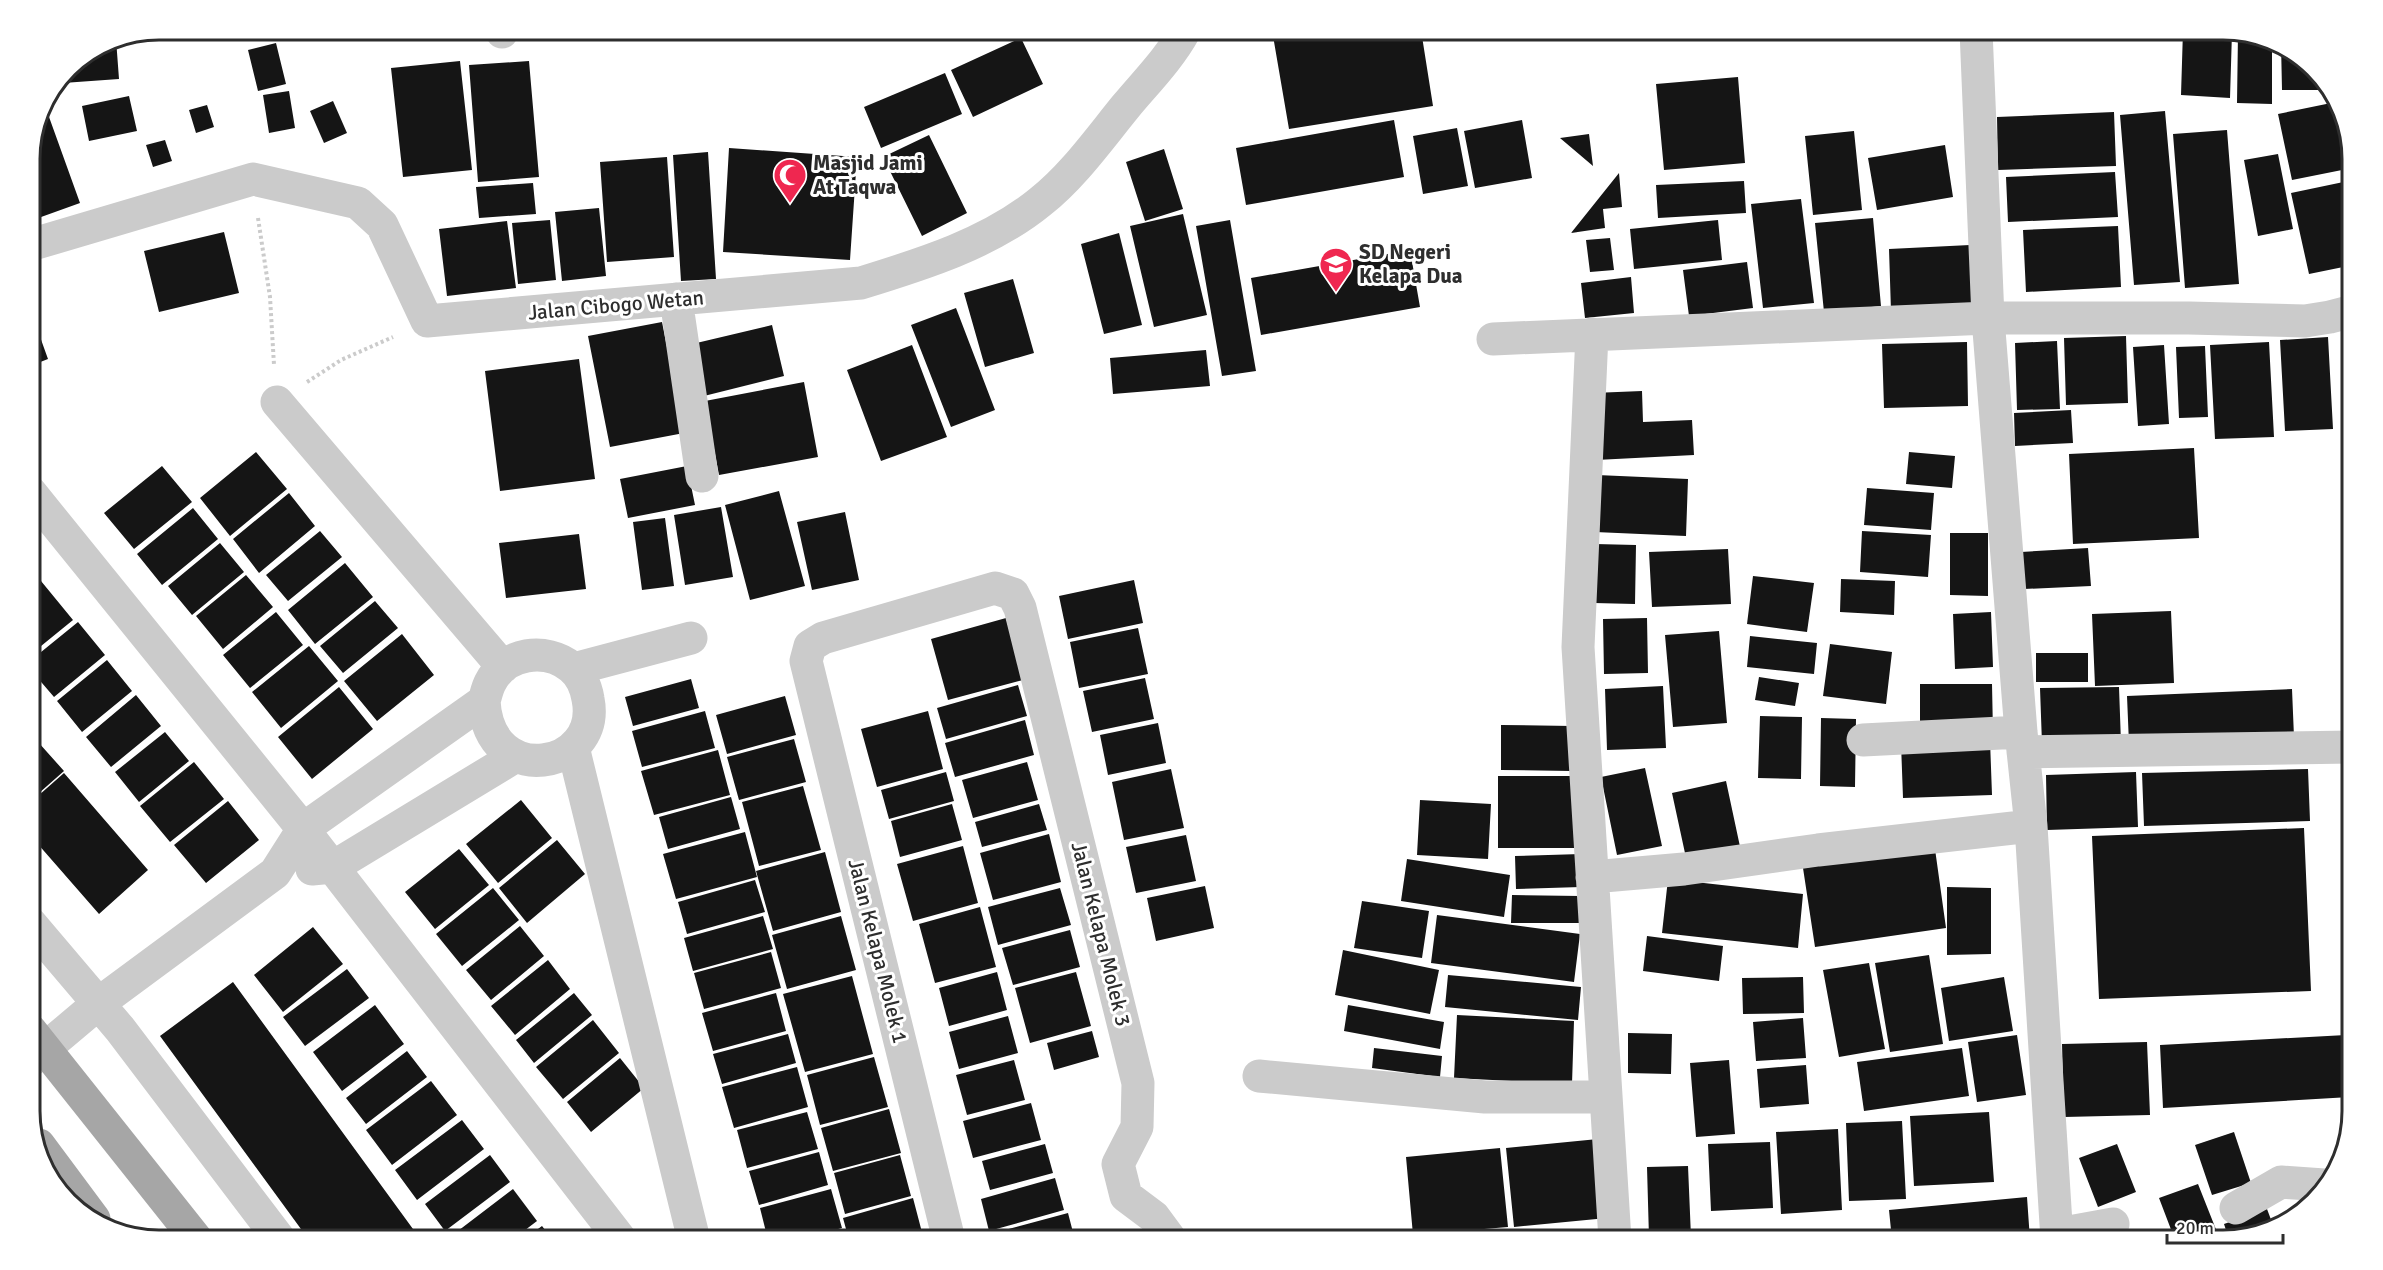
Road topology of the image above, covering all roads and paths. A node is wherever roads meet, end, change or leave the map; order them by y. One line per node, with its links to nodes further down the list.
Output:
1 (1976, 40): 7 (street)
2 (1178, 41): 5 (street, Jalan Cibogo Wetan)
3 (253, 178): 4 (street); 8 (street); 11 (path)
4 (41, 242)
5 (676, 299): 8 (street, Jalan Cibogo Wetan); 12 (street)
6 (2342, 314): 7 (street)
7 (1988, 318): 9 (street); 20 (street)
8 (427, 321): 11 (path)
9 (1592, 334): 10 (street); 28 (street)
10 (1492, 339)
11 (277, 402): 16 (street)
12 (702, 476)
13 (41, 506): 25 (street)
14 (1020, 609): 44 (street, Jalan Kelapa Molek 1); 45 (street, Jalan Kelapa Molek 3)
15 (691, 638): 17 (street)
16 (503, 667): 17 (street); 18 (street)
17 (574, 669): 21 (street)
18 (484, 701): 23 (street); 25 (street)
19 (1863, 740): 20 (street)
20 (2022, 742): 22 (street); 24 (street)
21 (573, 747): 23 (street); 43 (street)
22 (2342, 747)
23 (516, 756): 26 (street)
24 (2031, 826): 28 (street); 47 (street)
25 (303, 829): 26 (street); 27 (street)
26 (333, 867): 27 (street); 42 (street)
27 (275, 873): 30 (street)
28 (1592, 877): 34 (street)
29 (41, 936): 30 (street)
30 (99, 1003): 31 (street); 41 (street)
31 (41, 1043)
32 (41, 1054): 40 (main road)
33 (1258, 1076): 34 (street)
34 (1605, 1097): 46 (street)
35 (55, 1167): 37 (main road)
36 (2316, 1184): 38 (street)
37 (77, 1196)
38 (2236, 1208)
39 (2113, 1224): 48 (street)
40 (189, 1230)
41 (272, 1230)
42 (613, 1230)
43 (692, 1230)
44 (948, 1230)
45 (1164, 1230)
46 (1614, 1230)
47 (2058, 1230)
48 (2088, 1230)

